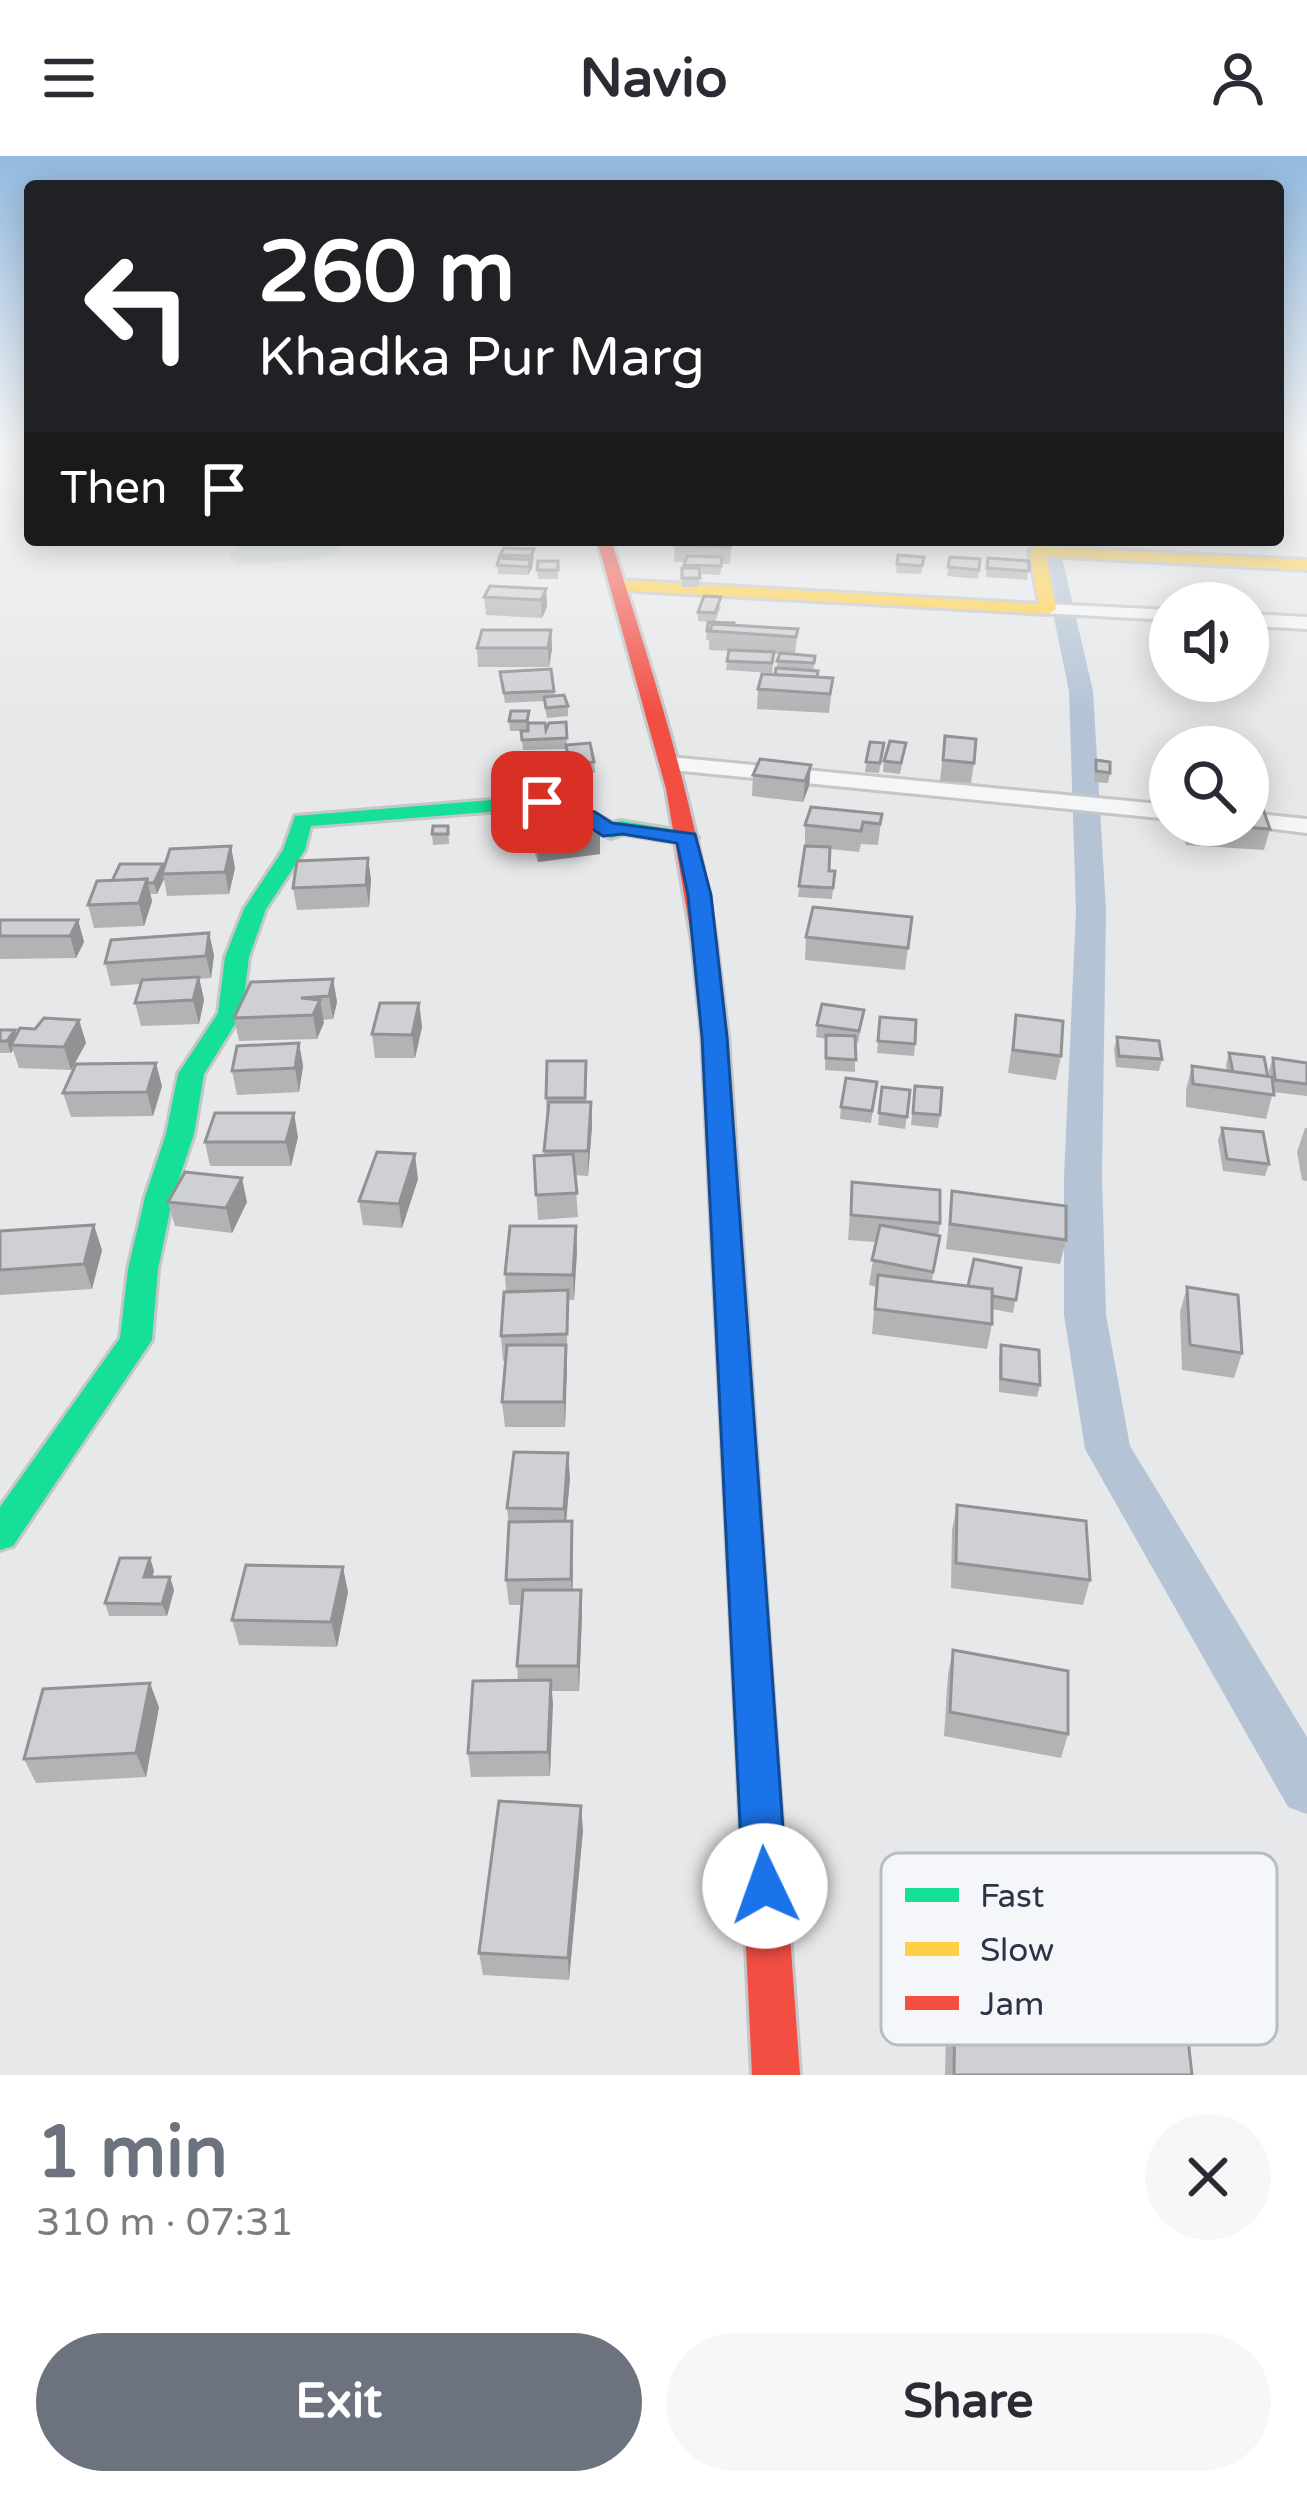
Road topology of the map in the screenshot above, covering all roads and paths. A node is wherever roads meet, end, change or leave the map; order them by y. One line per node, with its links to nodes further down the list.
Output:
1 (606, 546): 3 (main road)
2 (1307, 565): 4 (main road)
3 (619, 585): 4 (main road); 8 (main road)
4 (1048, 609): 5 (street)
5 (1149, 615)
6 (1269, 621): 7 (street)
7 (1307, 623)
8 (670, 764): 9 (street); 12 (main road)
9 (1149, 810)
10 (1269, 822): 11 (street)
11 (1307, 826)
12 (687, 838): 13 (main road); 14 (main road)
13 (0, 1535)
14 (776, 2075)

